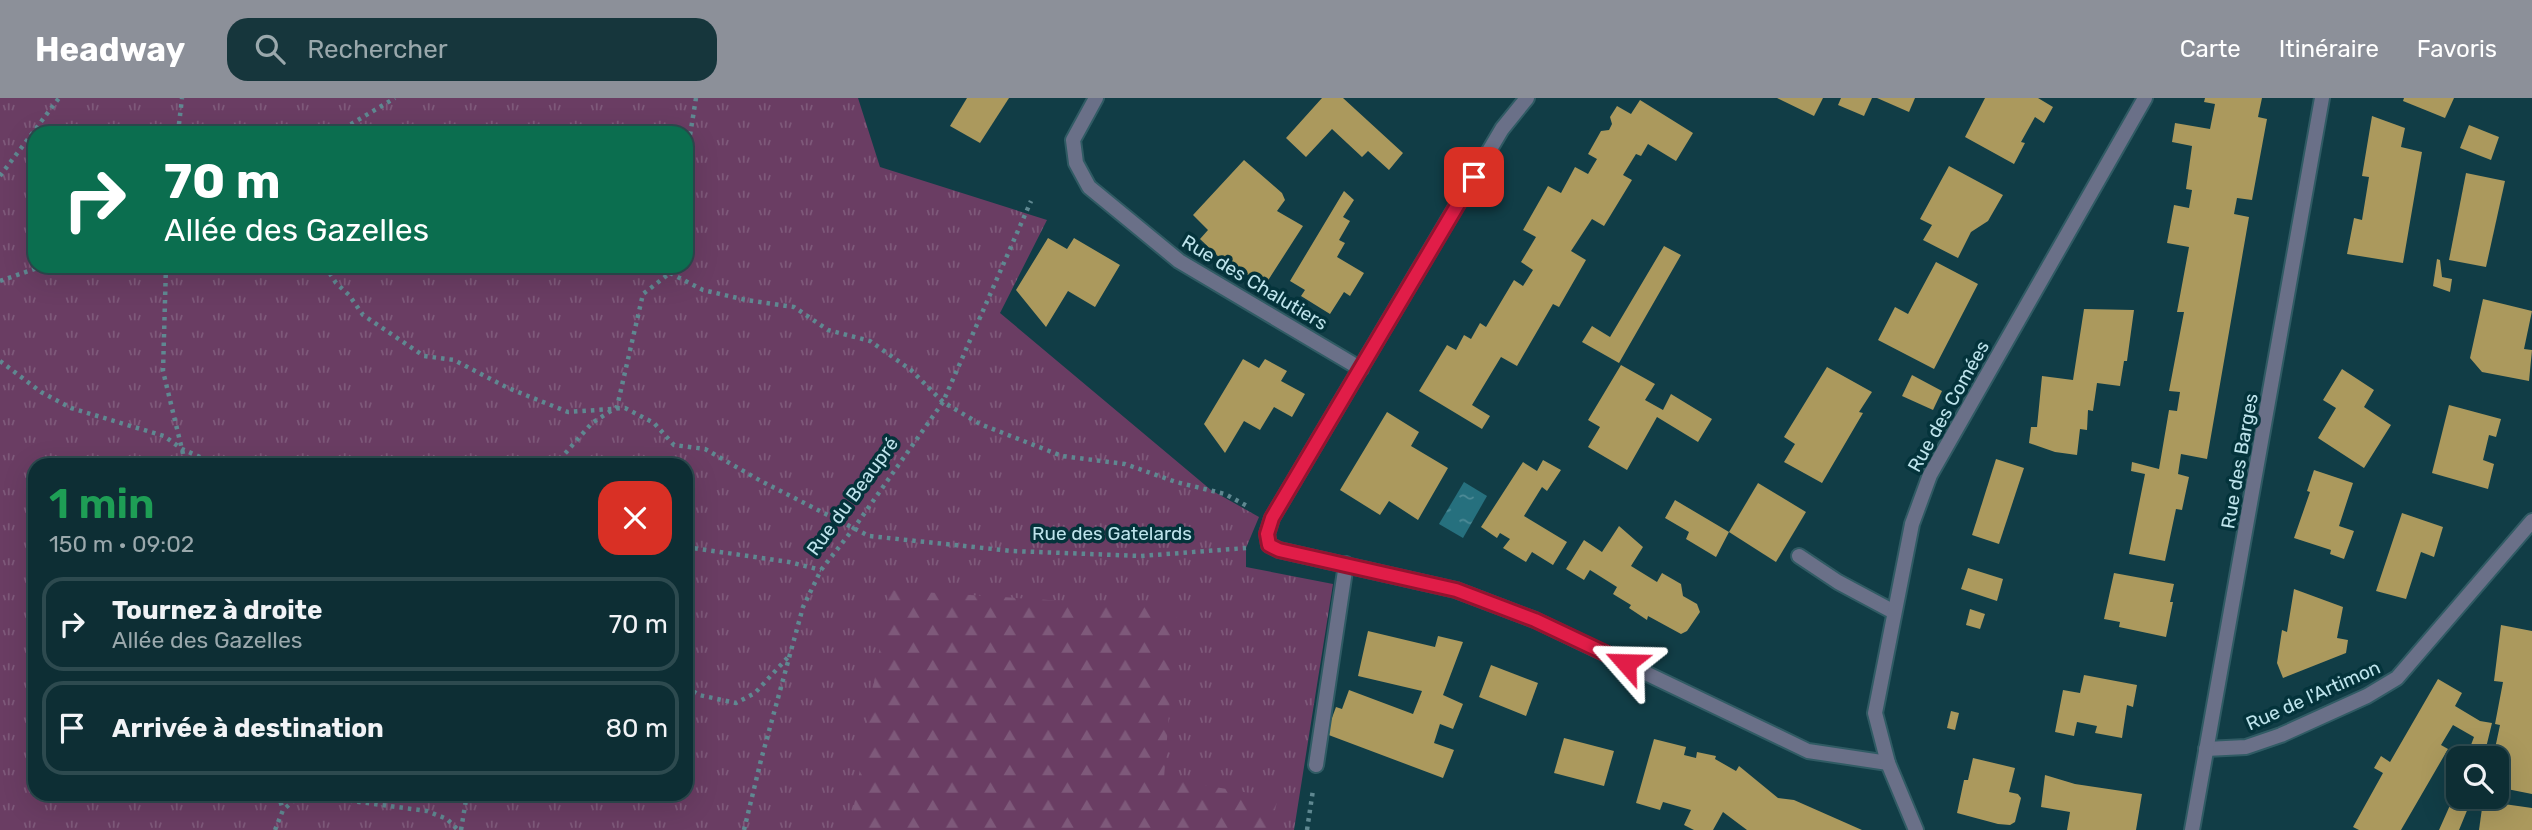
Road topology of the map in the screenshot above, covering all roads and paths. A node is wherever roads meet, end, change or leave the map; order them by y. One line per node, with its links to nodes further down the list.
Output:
1 (59, 98): 9 (path)
2 (182, 98): 10 (path)
3 (395, 98): 11 (path)
4 (696, 98): 12 (path)
5 (1096, 98): 22 (street, Rue des Chalutiers)
6 (1527, 98): 22 (street)
7 (2145, 98): 39 (street, Rue des Comées)
8 (2322, 98): 42 (street, Rue des Barges)
9 (38, 126)
10 (179, 126)
11 (348, 126)
12 (691, 126)
13 (28, 139): 14 (path)
14 (0, 176)
15 (1031, 201): 23 (path, Rue du Beaupré)
16 (28, 271): 20 (path)
17 (166, 273): 25 (path)
18 (329, 273): 24 (path)
19 (670, 273): 23 (path); 24 (path)
20 (0, 281)
21 (0, 361): 25 (path)
22 (1361, 369): 33 (street)
23 (943, 402): 29 (path); 31 (path, Rue du Beaupré)
24 (617, 407): 28 (path); 31 (path, Rue des Gatelards)
25 (182, 449): 26 (path); 27 (path)
26 (184, 458)
27 (202, 458)
28 (561, 458)
29 (1254, 509)
30 (2532, 521): 42 (street, Rue de l'Artimon)
31 (854, 528): 35 (path, Rue des Gatelards); 38 (path, Rue du Beaupré)
32 (1245, 535): 35 (path)
33 (1269, 545): 35 (path, Rue des Gatelards); 37 (street)
34 (693, 548): 38 (path)
35 (1240, 548)
36 (1799, 556): 39 (street)
37 (1346, 564): 43 (street); 44 (street)
38 (821, 570): 40 (path, Rue du Beaupré)
39 (1894, 612): 43 (street, Rue des Comées)
40 (790, 654): 41 (path); 52 (path, Rue du Beaupré)
41 (693, 691)
42 (2206, 749): 55 (street, Rue des Barges)
43 (1888, 763): 54 (street)
44 (1317, 765): 53 (path)
45 (280, 801): 49 (path)
46 (294, 801): 49 (path)
47 (352, 801): 51 (path)
48 (465, 801): 51 (path)
49 (283, 810): 50 (path)
50 (275, 830)
51 (459, 830)
52 (744, 830)
53 (1307, 830)
54 (1916, 830)
55 (2192, 830)

